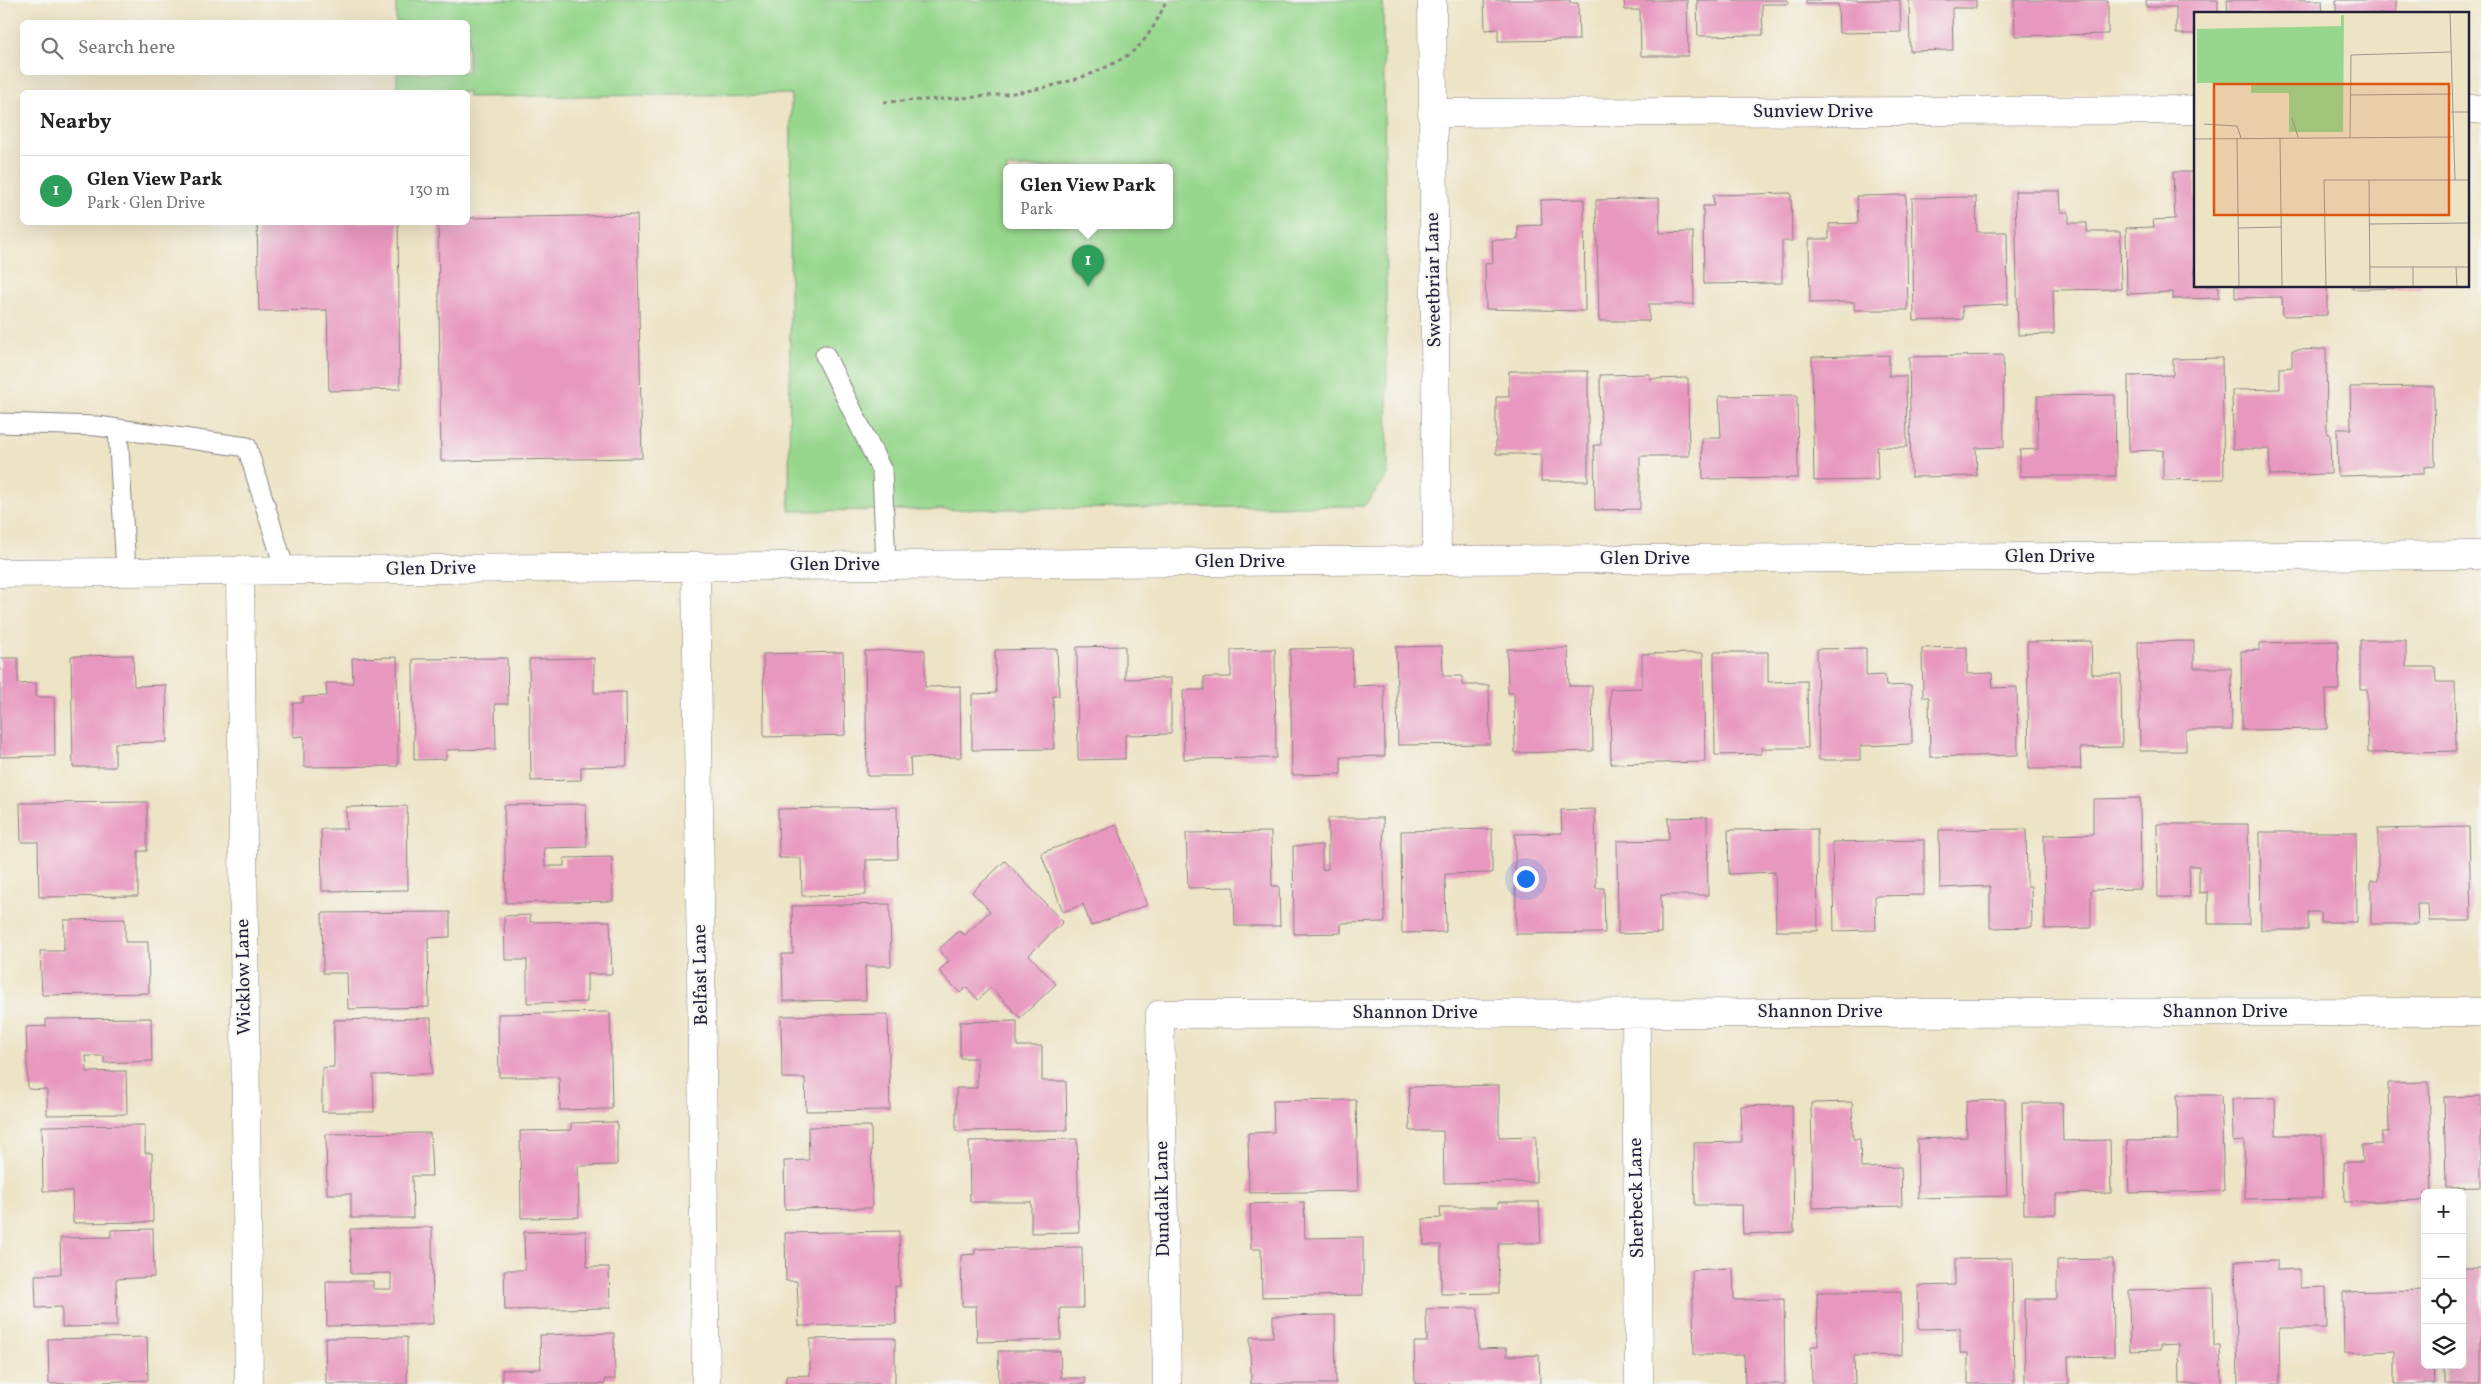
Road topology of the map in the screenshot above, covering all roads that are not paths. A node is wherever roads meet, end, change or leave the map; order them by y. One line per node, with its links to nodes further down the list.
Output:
1 (1432, 0): 5 (street, Sweetbriar Lane)
2 (2468, 109): 3 (street)
3 (2481, 109)
4 (2194, 110): 5 (street, Sunview Drive)
5 (1432, 114): 10 (street, Sweetbriar Lane)
6 (825, 355): 11 (lane)
7 (0, 423): 8 (lane)
8 (118, 429): 14 (lane); 15 (lane)
9 (2481, 555): 10 (street, Glen Drive)
10 (1437, 560): 11 (street, Glen Drive)
11 (886, 565): 12 (street, Glen Drive)
12 (696, 566): 14 (street, Glen Drive); 21 (street, Belfast Lane)
13 (240, 570): 14 (street, Glen Drive); 15 (street, Glen Drive); 20 (street, Wicklow Lane)
14 (285, 570)
15 (126, 571): 16 (street, Glen Drive)
16 (0, 572)
17 (1636, 1012): 18 (street, Shannon Drive); 19 (street, Shannon Drive); 23 (street, Sherbeck Lane)
18 (2481, 1012)
19 (1160, 1014): 22 (street, Dundalk Lane)
20 (249, 1384)
21 (706, 1384)
22 (1167, 1384)
23 (1639, 1384)

